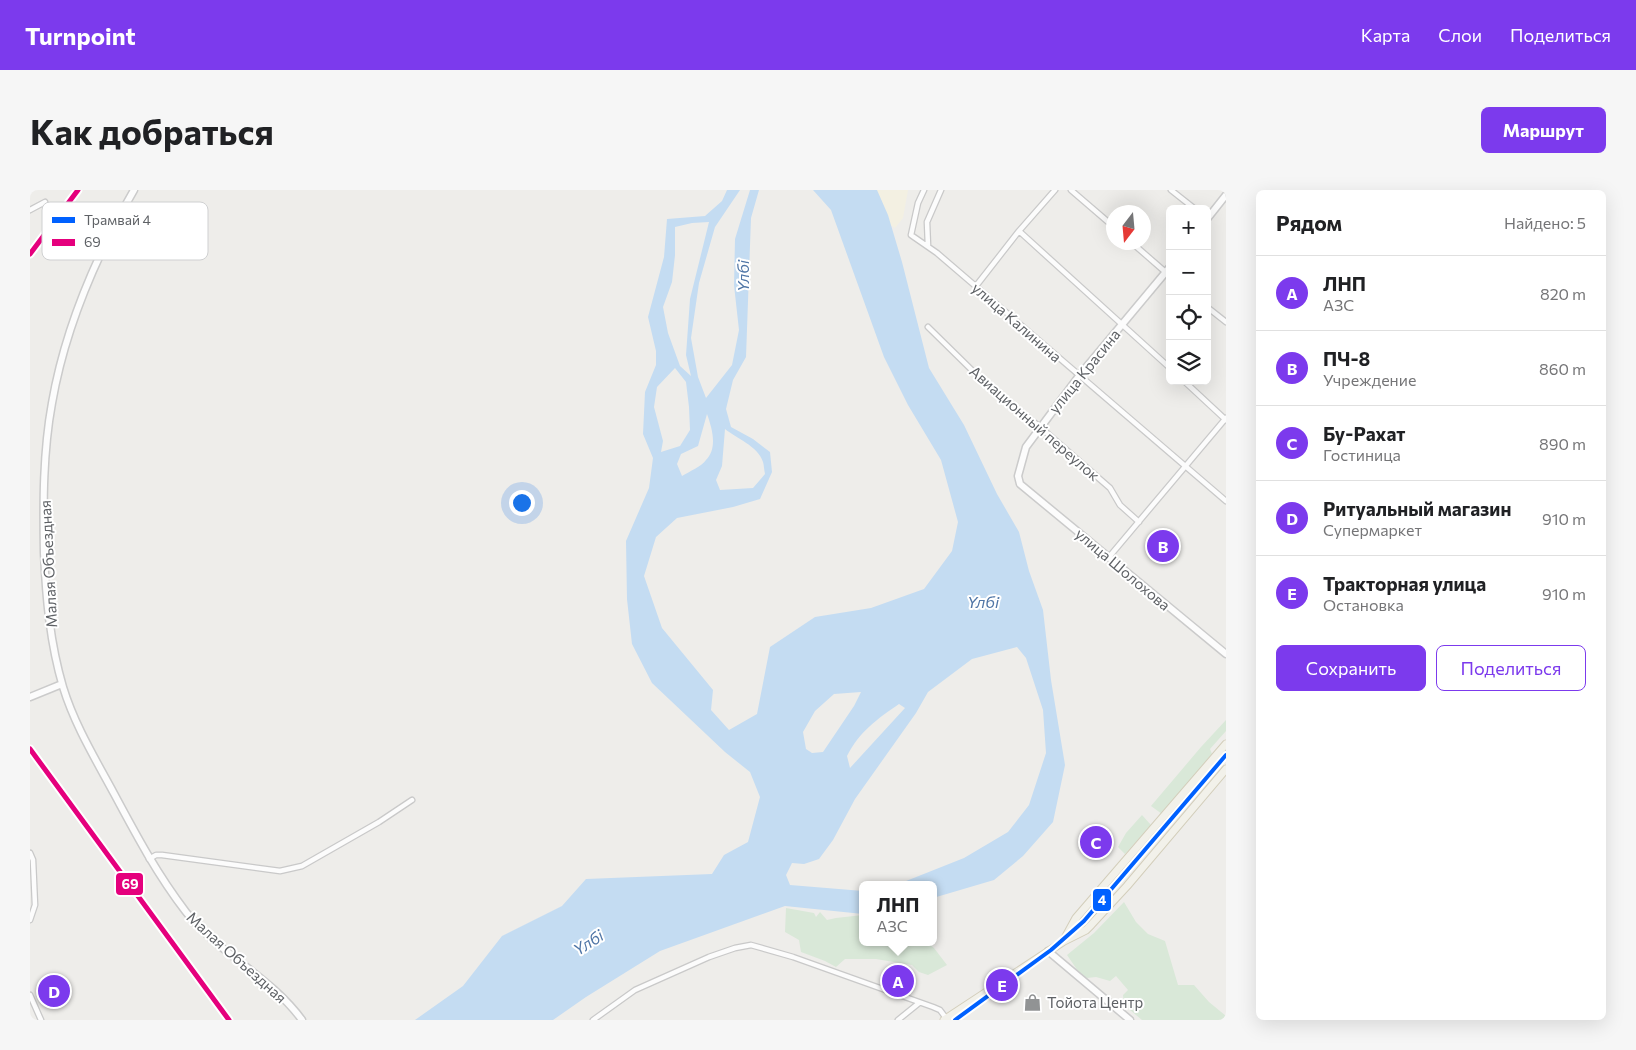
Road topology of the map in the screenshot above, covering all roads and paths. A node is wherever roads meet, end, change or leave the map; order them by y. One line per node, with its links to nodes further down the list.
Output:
1 (134, 190): 8 (main road, Малая Объездная)
2 (924, 190): 15 (street, улица Калинина)
3 (941, 190): 15 (street)
4 (1055, 190): 14 (street)
5 (1070, 190): 13 (street)
6 (1171, 190): 10 (street)
7 (1226, 195): 12 (main road)
8 (128, 202)
9 (42, 204): 11 (street)
10 (1190, 205)
11 (30, 210)
12 (1211, 213)
13 (1106, 220)
14 (1019, 231): 20 (street); 23 (street)
15 (928, 246): 20 (street, улица Калинина)
16 (1141, 250): 18 (street)
17 (98, 260): 36 (main road, Малая Объездная)
18 (1166, 269)
19 (1166, 273): 23 (main road, улица Красина)
20 (976, 286): 26 (street, улица Калинина)
21 (1211, 309): 22 (street)
22 (1225, 319)
23 (1123, 324): 25 (street); 26 (main road, улица Красина)
24 (928, 327): 29 (street, Авиационный переулок)
25 (1166, 364)
26 (1079, 376): 29 (main road, улица Красина); 30 (street, улица Калинина)
27 (1188, 385): 28 (street)
28 (1226, 419): 30 (street)
29 (1040, 427): 31 (main road, улица Красина); 33 (street, Авиационный переулок)
30 (1186, 467): 32 (street, улица Калинина); 33 (street)
31 (1020, 484): 34 (main road, улица Шолохова)
32 (1226, 501)
33 (1139, 522): 34 (street)
34 (1109, 557): 35 (main road, улица Шолохова)
35 (1226, 654)
36 (62, 684): 37 (main road); 42 (main road, Малая Объездная)
37 (30, 697)
38 (1226, 744): 44 (main road)
39 (1226, 769): 44 (main road)
40 (412, 800): 42 (street)
41 (30, 852): 43 (street)
42 (149, 859): 50 (main road, Малая Объездная)
43 (30, 920)
44 (1064, 940): 45 (main road)
45 (1048, 951): 48 (main road); 53 (main road)
46 (30, 995): 49 (street)
47 (919, 1003): 48 (street); 51 (street); 52 (street)
48 (945, 1019)
49 (41, 1020)
50 (302, 1020)
51 (594, 1020)
52 (898, 1020)
53 (1130, 1020)

